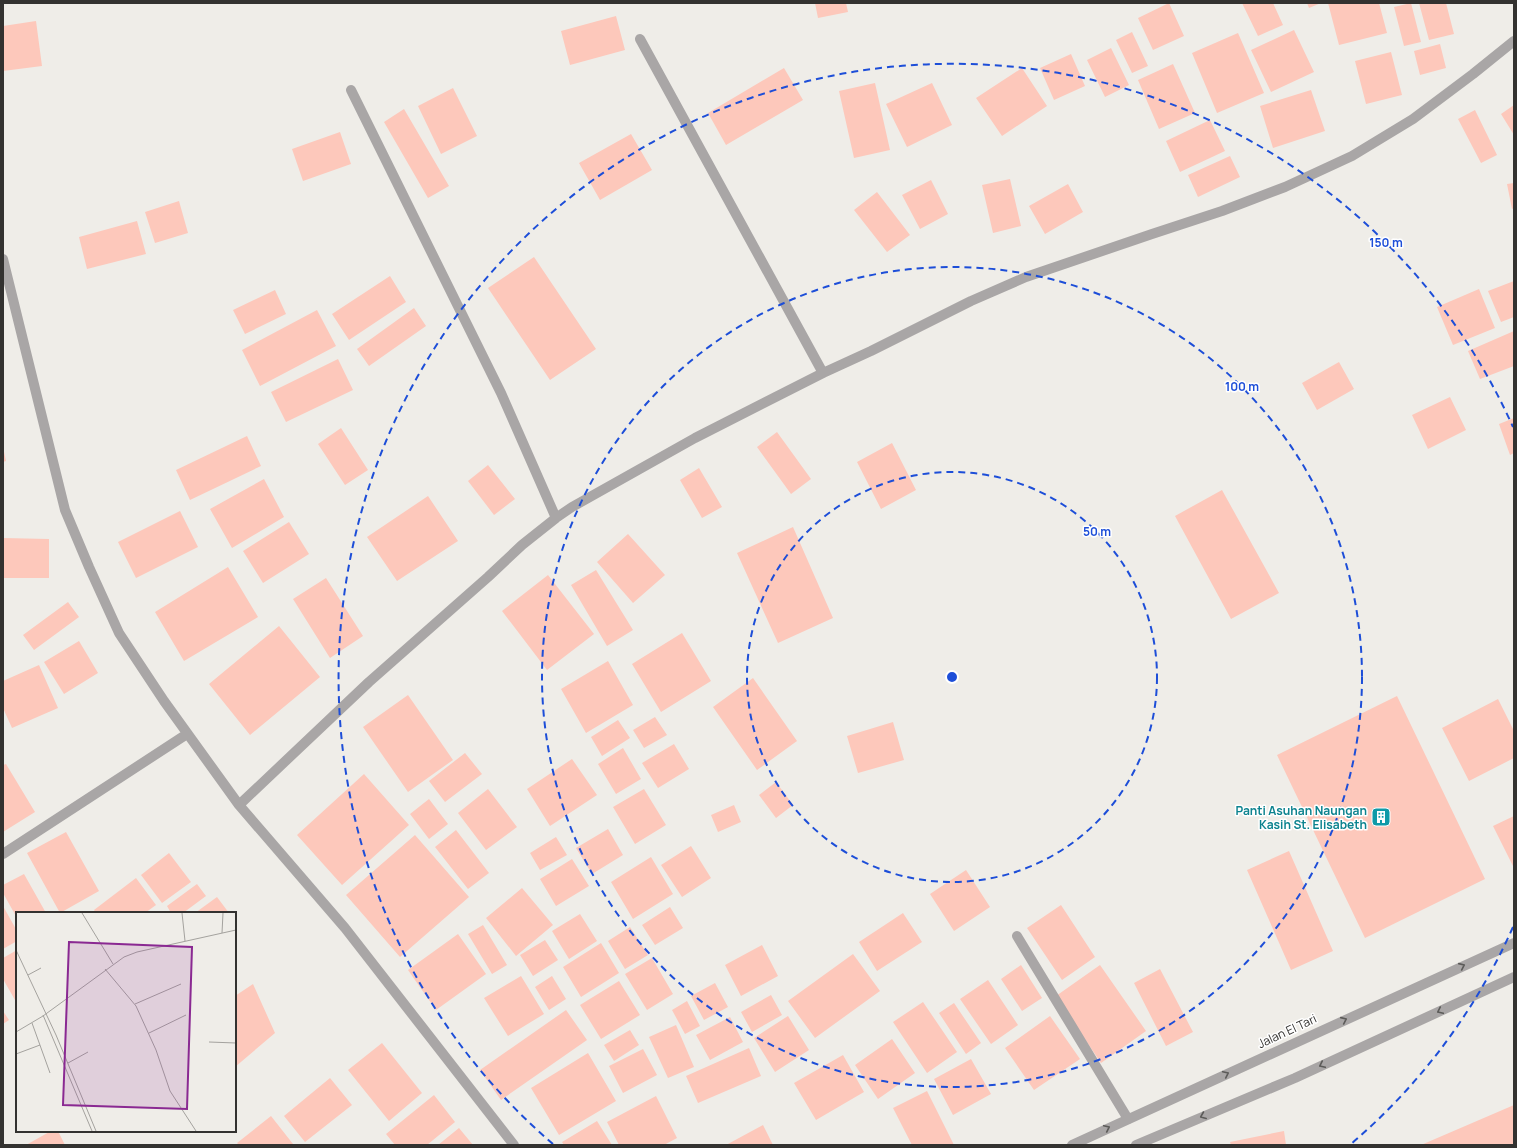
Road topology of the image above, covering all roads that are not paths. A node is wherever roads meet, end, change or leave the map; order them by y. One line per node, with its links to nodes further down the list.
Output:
1 (640, 39): 5 (street)
2 (1514, 41): 5 (street)
3 (351, 90): 6 (street)
4 (3, 259): 7 (street)
5 (823, 373): 6 (street)
6 (556, 518): 8 (street)
7 (187, 734): 8 (street); 9 (street)
8 (239, 805): 14 (street)
9 (3, 854)
10 (1017, 936): 13 (street)
11 (1514, 942): 13 (street, Jalan El Tari, one-way to 11)
12 (1514, 977): 16 (street, one-way to 16)
13 (1128, 1119): 15 (street, Jalan El Tari, one-way to 13)
14 (514, 1145)
15 (1072, 1145)
16 (1136, 1145)

